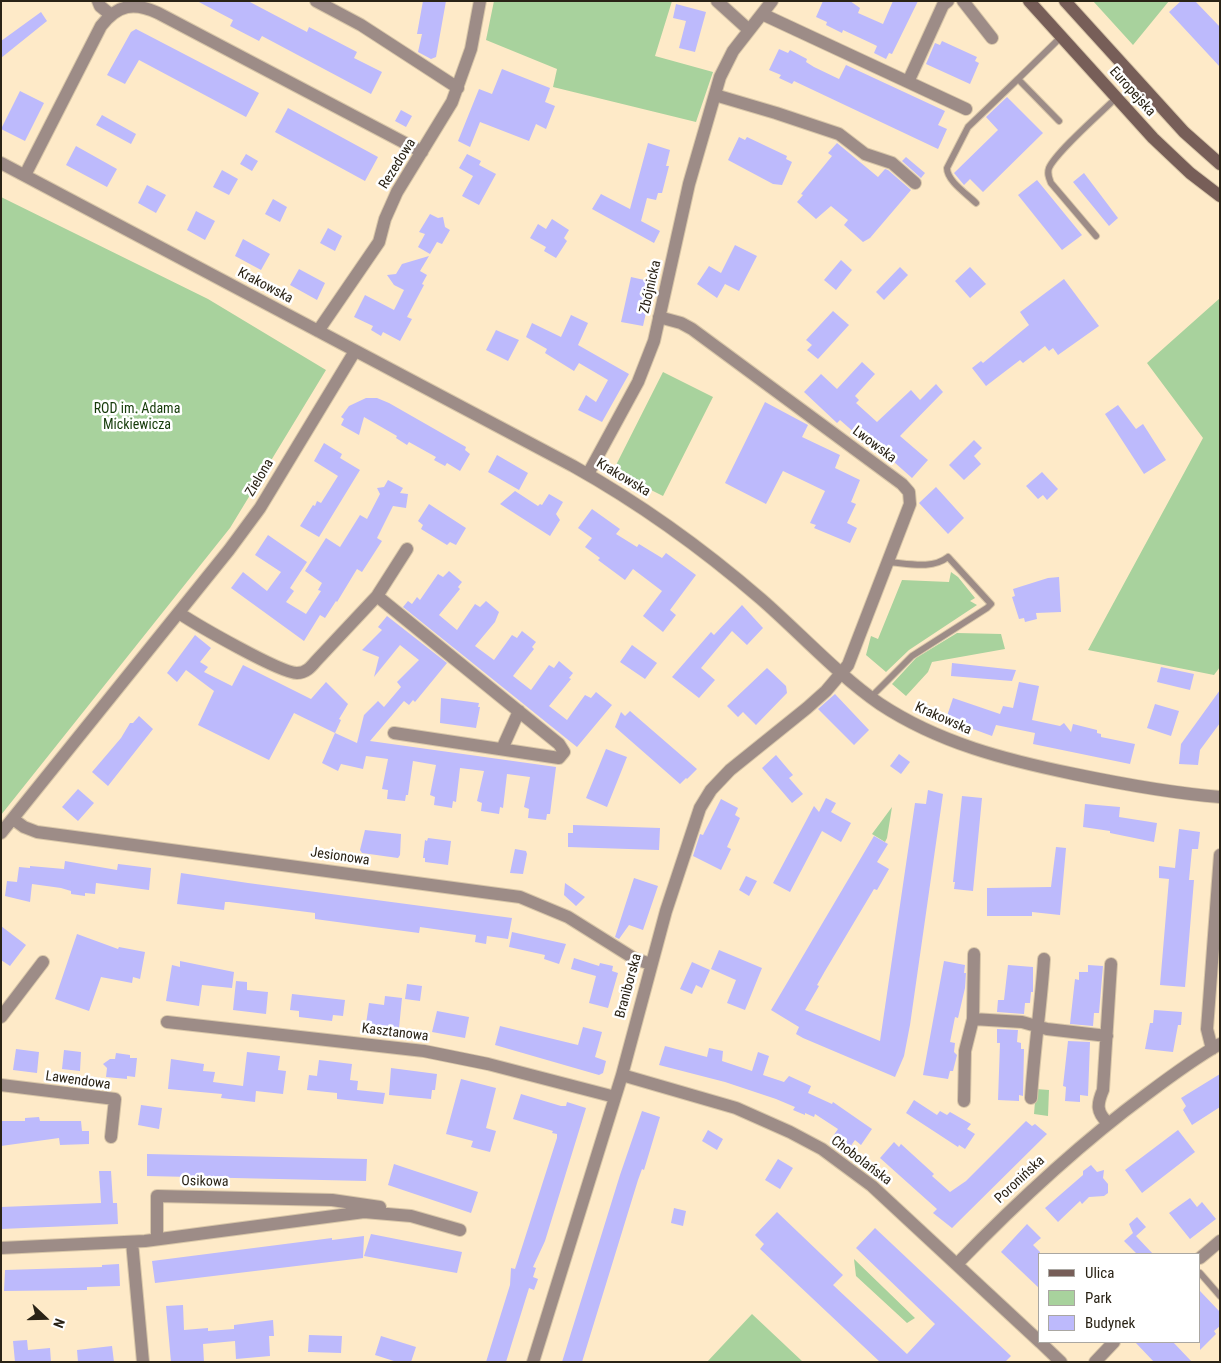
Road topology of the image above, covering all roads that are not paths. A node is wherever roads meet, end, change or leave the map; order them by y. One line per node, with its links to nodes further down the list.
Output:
1 (98, 1): 10 (street)
2 (316, 1): 17 (street)
3 (480, 1): 17 (street, Rezedowa)
4 (717, 1): 12 (street)
5 (772, 1): 11 (street, Zbójnicka)
6 (948, 1): 16 (street)
7 (963, 1): 14 (street)
8 (1029, 1): 13 (main road, Europejska)
9 (1065, 1): 24 (main road, Europejska)
10 (111, 14): 22 (street); 25 (street)
11 (762, 14): 12 (street, Zbójnicka); 16 (street)
12 (749, 30): 18 (street, Zbójnicka)
13 (1062, 37): 15 (lane); 19 (main road, Europejska)
14 (992, 38)
15 (1018, 79): 21 (lane); 28 (lane)
16 (908, 82): 20 (street)
17 (458, 88): 22 (street, Rezedowa)
18 (715, 96): 26 (street); 30 (street, Zbójnicka)
19 (1116, 98): 27 (main road, Europejska); 29 (lane)
20 (966, 109)
21 (1059, 121)
22 (422, 152): 31 (street, Rezedowa)
23 (1, 162): 25 (street, Krakowska)
24 (1220, 164)
25 (24, 175): 31 (street, Krakowska)
26 (914, 184)
27 (1220, 196)
28 (976, 203)
29 (1096, 236)
30 (659, 317): 33 (street, Zbójnicka); 35 (street, Lwowska)
31 (318, 331): 32 (street, Krakowska)
32 (355, 351): 33 (street, Krakowska); 37 (street, Zielona)
33 (588, 474): 38 (street, Krakowska)
34 (408, 549): 36 (street)
35 (887, 562): 38 (street, Lwowska); 39 (lane)
36 (377, 596): 37 (street); 40 (street)
37 (179, 613): 44 (street, Zielona)
38 (842, 672): 39 (street, Krakowska); 50 (street, Braniborska)
39 (870, 697): 43 (street, Krakowska)
40 (519, 711): 42 (street); 42 (street)
41 (394, 733): 42 (street)
42 (502, 749)
43 (1220, 797)
44 (13, 819): 45 (street, Zielona); 50 (street, Jesionowa)
45 (1, 833)
46 (1220, 855): 57 (street)
47 (974, 954): 53 (street)
48 (1044, 959): 55 (street)
49 (43, 962): 52 (street)
50 (651, 964): 58 (street, Braniborska)
51 (1111, 964): 56 (street)
52 (1, 1017)
53 (973, 1019): 55 (street); 62 (street)
54 (167, 1022): 60 (street, Kasztanowa)
55 (1038, 1027): 56 (street); 61 (street)
56 (1107, 1036): 63 (street)
57 (1216, 1046): 63 (street, Poronińska)
58 (622, 1075): 60 (street, Braniborska); 74 (street, Chobolańska)
59 (1, 1086): 64 (street, Lawendowa)
60 (615, 1097): 81 (street, Braniborska)
61 (1031, 1098)
62 (964, 1101)
63 (1108, 1123): 74 (street, Poronińska)
64 (111, 1137)
65 (297, 1199): 66 (street, Osikowa); 67 (street); 69 (street, Osikowa)
66 (411, 1216): 67 (street, Osikowa); 68 (street, Osikowa)
67 (297, 1220): 69 (street, Osikowa)
68 (460, 1230)
69 (157, 1239): 70 (street, Osikowa)
70 (132, 1242): 72 (street, Osikowa); 80 (street)
71 (1220, 1242): 73 (street)
72 (1, 1248)
73 (1201, 1257)
74 (957, 1264): 77 (street, Chobolańska)
75 (1201, 1275): 76 (lane)
76 (1220, 1296)
77 (1038, 1340)
78 (1041, 1343): 82 (street, Chobolańska)
79 (1113, 1343): 83 (street)
80 (143, 1362)
81 (533, 1362)
82 (1061, 1362)
83 (1095, 1362)

